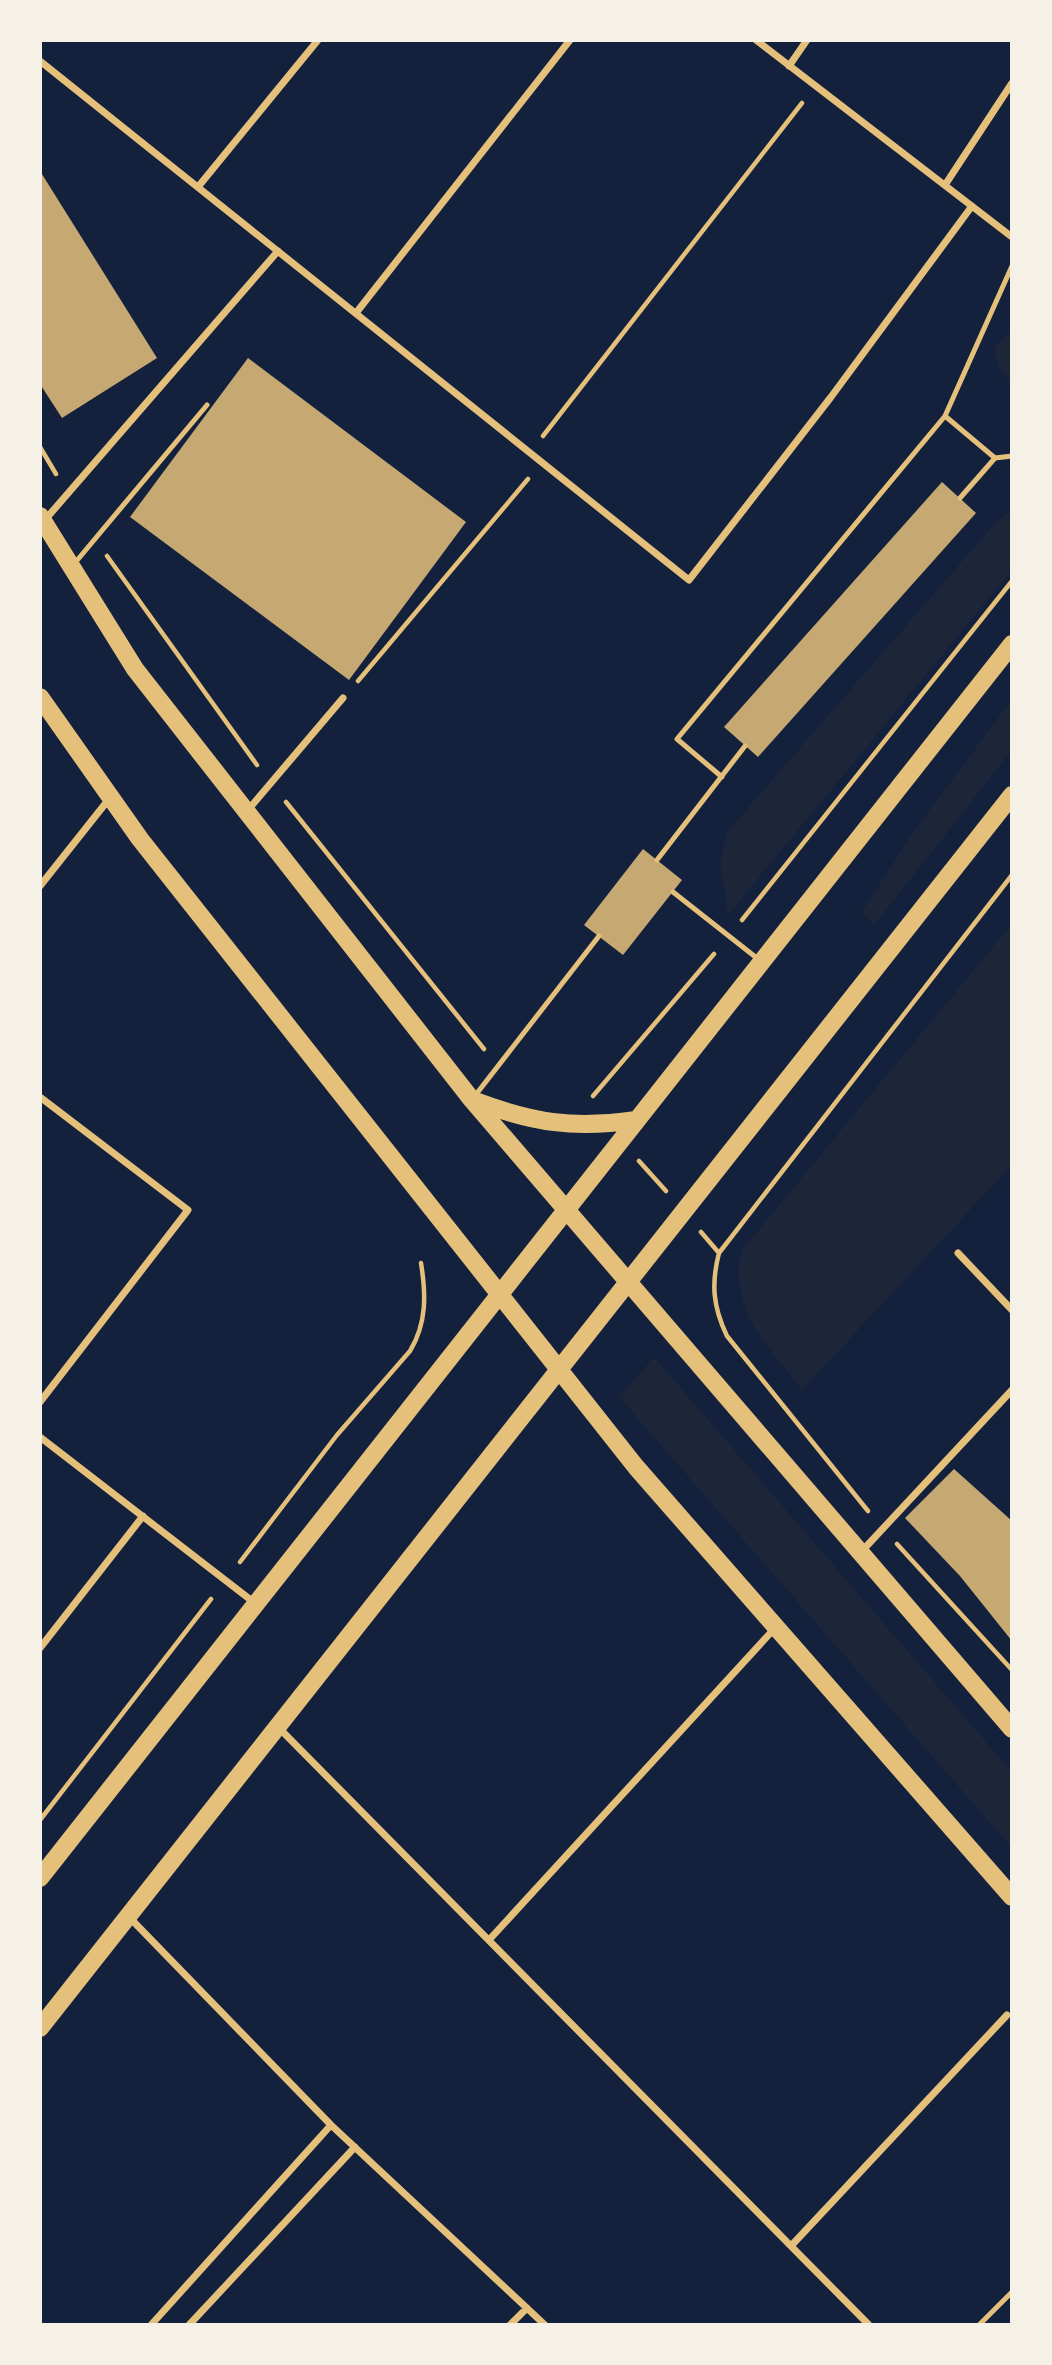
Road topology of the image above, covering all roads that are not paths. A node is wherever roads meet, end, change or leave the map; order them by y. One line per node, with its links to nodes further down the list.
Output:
1 (318, 40): 9 (street)
2 (570, 40): 14 (street)
3 (756, 40): 6 (street)
4 (807, 40): 6 (street)
5 (40, 61): 9 (street)
6 (789, 66): 8 (street)
7 (1012, 83): 8 (street)
8 (945, 185): 10 (street)
9 (198, 187): 12 (street)
10 (972, 206): 11 (street); 14 (street)
11 (1012, 237)
12 (278, 251): 14 (street); 20 (street)
13 (1012, 266): 16 (lane)
14 (356, 313)
15 (207, 405): 21 (lane)
16 (945, 416): 18 (lane); 26 (lane)
17 (1012, 456): 18 (lane)
18 (995, 458): 19 (lane)
19 (960, 498)
20 (42, 519): 21 (main road)
21 (71, 567): 29 (main road)
22 (1012, 643): 34 (main road)
23 (40, 696): 28 (main road)
24 (344, 698): 29 (street)
25 (746, 747): 26 (lane)
26 (722, 777): 30 (lane)
27 (1012, 795): 40 (main road)
28 (110, 799): 31 (street); 41 (main road)
29 (246, 813): 36 (main road)
30 (657, 860)
31 (40, 886)
32 (673, 892): 34 (lane)
33 (599, 936): 36 (lane)
34 (761, 962): 37 (main road)
35 (40, 1097): 45 (street)
36 (472, 1100): 37 (main road); 38 (main road)
37 (636, 1121): 38 (main road)
38 (567, 1210): 40 (main road); 41 (main road)
39 (958, 1253): 42 (street)
40 (629, 1283): 43 (main road); 48 (main road)
41 (500, 1295): 43 (main road); 49 (main road)
42 (1012, 1310)
43 (559, 1370): 50 (main road); 52 (main road)
44 (1012, 1390): 48 (street)
45 (40, 1402)
46 (40, 1437): 47 (street)
47 (143, 1516): 49 (street); 51 (street)
48 (860, 1553): 53 (main road)
49 (256, 1604): 54 (main road)
50 (775, 1628): 55 (main road); 57 (street)
51 (40, 1648)
52 (278, 1726): 56 (main road); 57 (street)
53 (1012, 1729)
54 (40, 1878)
55 (1012, 1897)
56 (128, 1916): 59 (main road); 60 (street)
57 (489, 1940): 62 (street)
58 (1007, 2015): 62 (street)
59 (40, 2028)
60 (331, 2125): 61 (street); 65 (street)
61 (355, 2147): 64 (street); 66 (street)
62 (792, 2246): 69 (street)
63 (1012, 2292): 70 (lane)
64 (527, 2308): 67 (street); 68 (street)
65 (151, 2325)
66 (189, 2325)
67 (510, 2325)
68 (545, 2325)
69 (869, 2325)
70 (979, 2325)

